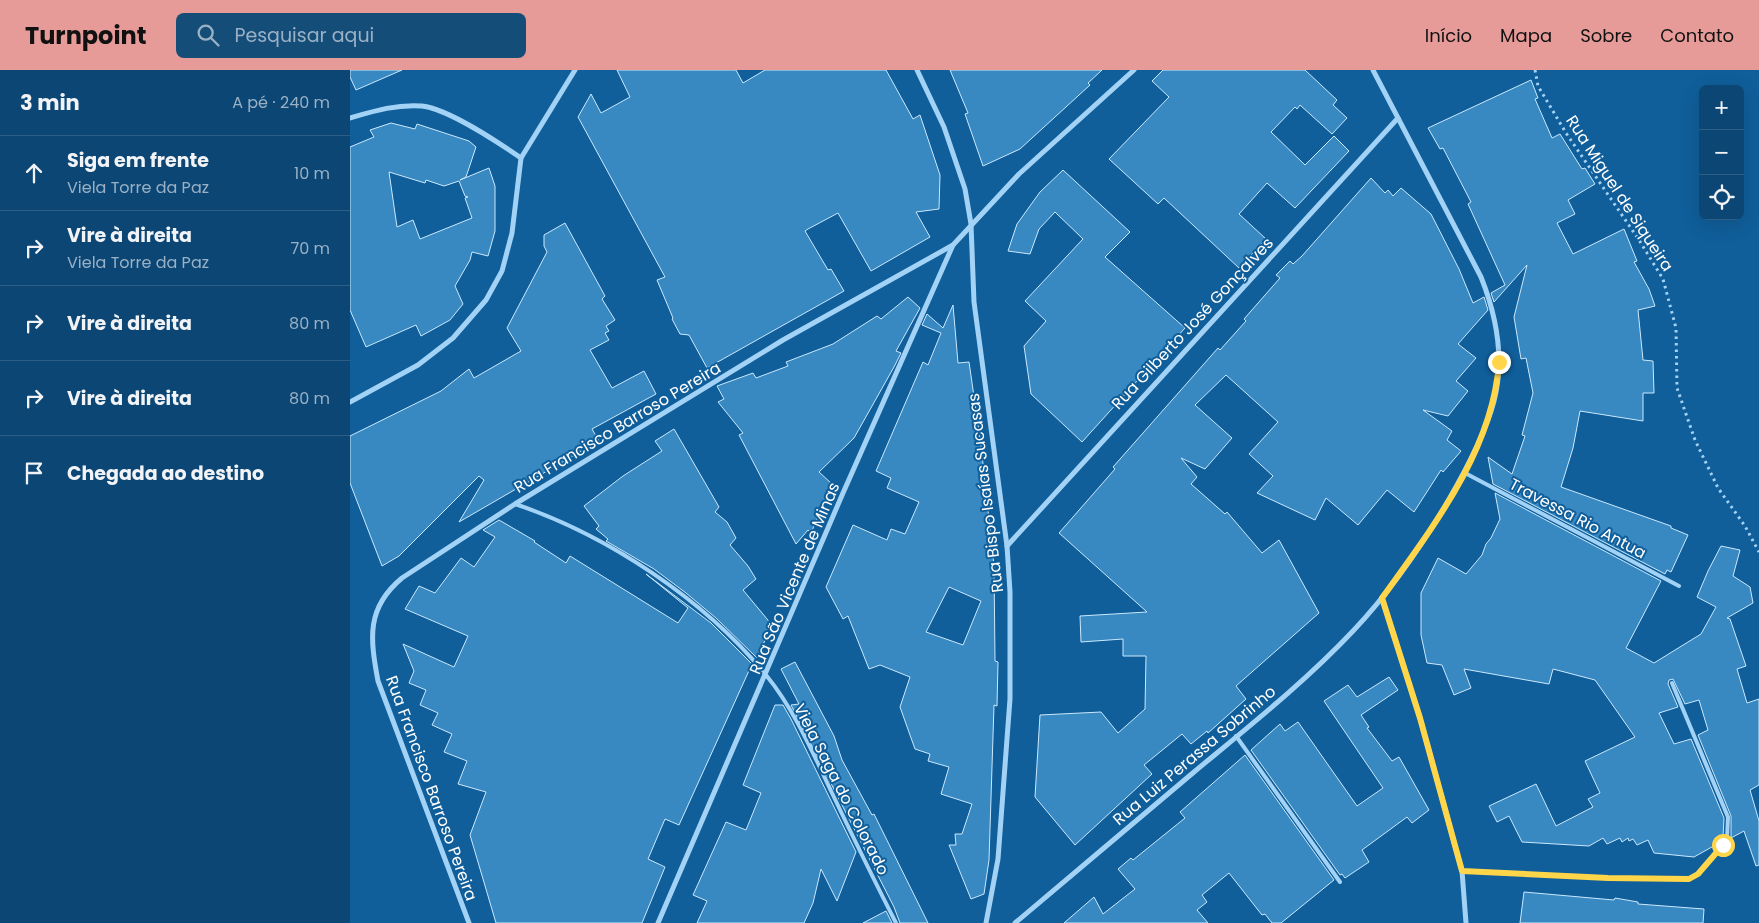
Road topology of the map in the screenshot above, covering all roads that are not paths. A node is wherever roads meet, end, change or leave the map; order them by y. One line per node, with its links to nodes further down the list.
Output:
1 (575, 70): 7 (street)
2 (917, 70): 8 (street, Rua Bispo Isaías Sucasas)
3 (1134, 70): 8 (street, Rua Francisco Barroso Pereira)
4 (1373, 70): 6 (street, Rua Luiz Perassa Sobrinho)
5 (350, 118): 7 (street)
6 (1398, 118): 11 (street, Rua Luiz Perassa Sobrinho); 13 (street, Rua Gilberto José Gonçalves)
7 (521, 158): 10 (street)
8 (970, 224): 9 (street, Rua Francisco Barroso Pereira); 13 (street, Rua Bispo Isaías Sucasas)
9 (954, 244): 12 (street, Rua Francisco Barroso Pereira); 16 (street, Rua São Vicente de Minas)
10 (350, 402)
11 (1465, 473): 14 (lane, Travessa Rio Antua); 15 (street, Rua Luiz Perassa Sobrinho)
12 (514, 504): 16 (lane, Viela Saga do Colorado); 21 (street, Rua Francisco Barroso Pereira)
13 (1006, 546): 24 (street, Rua Bispo Isaías Sucasas)
14 (1679, 586)
15 (1382, 598): 18 (street, Rua Luiz Perassa Sobrinho); 19 (street)
16 (766, 675): 22 (street, Rua São Vicente de Minas); 23 (lane, Viela Saga do Colorado)
17 (1672, 683): 19 (lane)
18 (1236, 736): 20 (lane); 25 (street, Rua Luiz Perassa Sobrinho)
19 (1462, 871): 26 (street)
20 (1340, 882)
21 (469, 923)
22 (658, 923)
23 (896, 923)
24 (986, 923)
25 (1015, 923)
26 (1466, 923)

